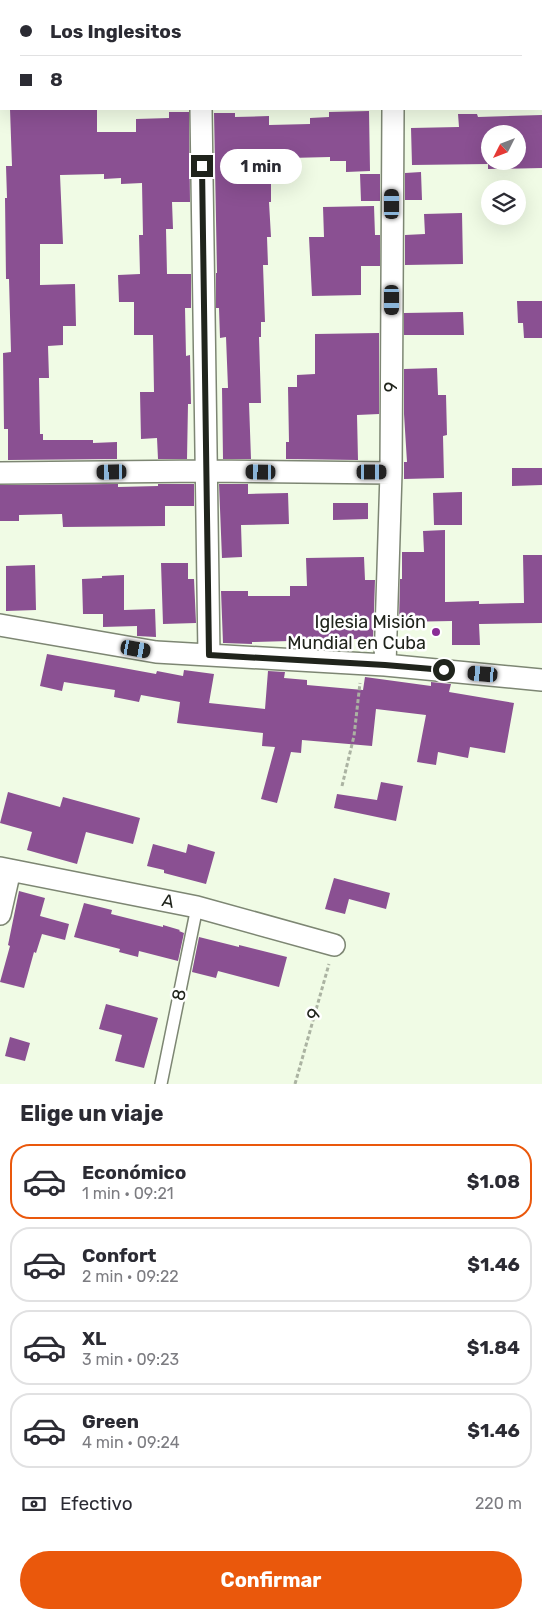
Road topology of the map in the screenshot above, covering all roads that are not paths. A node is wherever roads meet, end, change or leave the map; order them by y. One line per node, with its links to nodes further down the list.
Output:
1 (201, 110): 3 (street)
2 (393, 110): 4 (street, 9)
3 (206, 471): 4 (street); 5 (street); 7 (street)
4 (391, 473): 8 (street, 9)
5 (0, 474)
6 (0, 625): 7 (street)
7 (209, 655): 8 (street)
8 (385, 665): 9 (street)
9 (542, 680)
10 (5, 869): 11 (street, A); 12 (street)
11 (198, 907): 13 (street, A); 14 (lane, 8)
12 (0, 914)
13 (334, 945)
14 (161, 1084)

